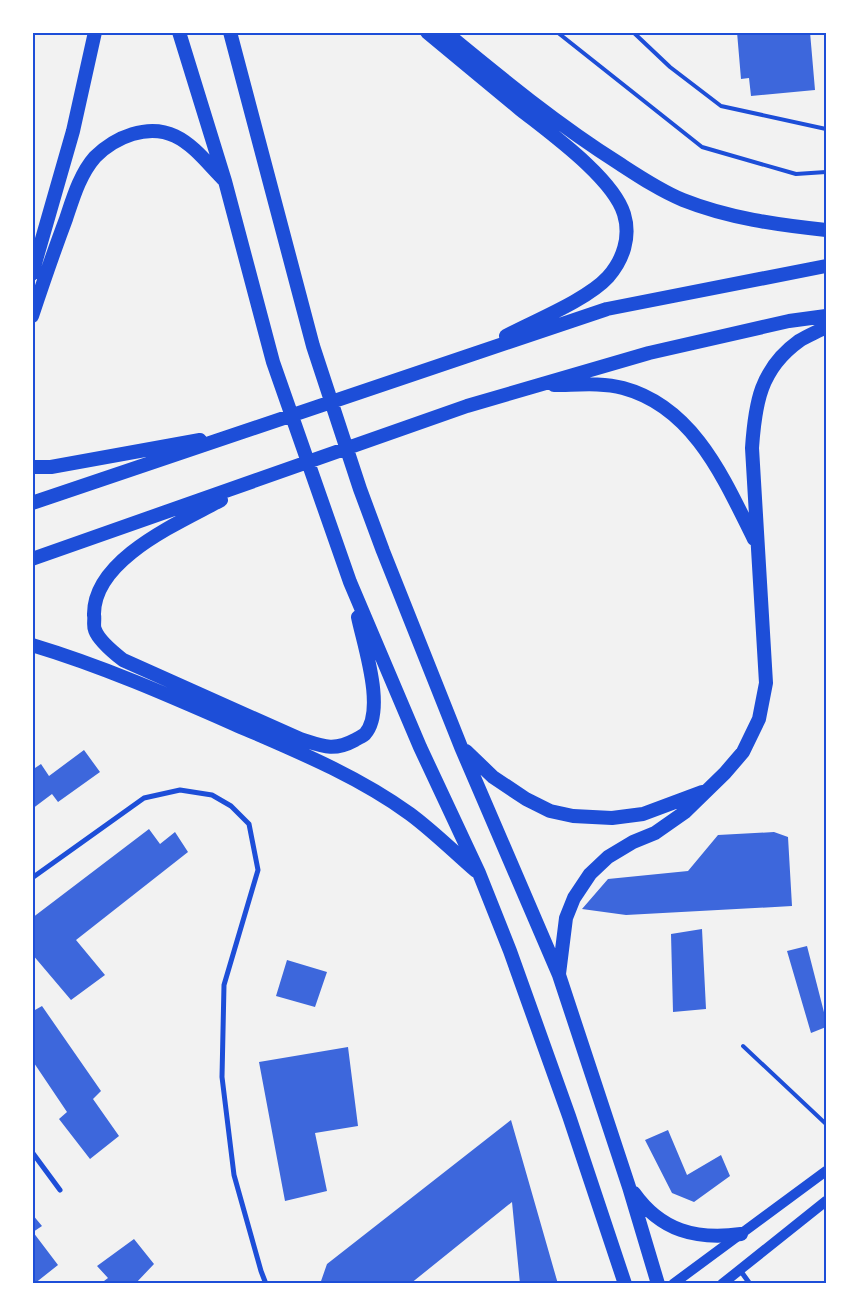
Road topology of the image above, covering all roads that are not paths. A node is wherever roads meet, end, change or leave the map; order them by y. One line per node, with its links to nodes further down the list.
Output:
1 (95, 32): 13 (highway)
2 (179, 32): 10 (highway)
3 (230, 32): 27 (highway)
4 (427, 32): 17 (highway)
5 (445, 32): 11 (highway)
6 (557, 32): 9 (lane)
7 (633, 32): 8 (lane)
8 (826, 130)
9 (826, 172)
10 (225, 181): 14 (highway); 25 (highway)
11 (826, 230)
12 (826, 266): 17 (highway)
13 (32, 274)
14 (32, 316)
15 (826, 316): 18 (highway)
16 (826, 327): 23 (highway)
17 (460, 359): 19 (highway)
18 (536, 385): 21 (highway); 23 (highway)
19 (248, 431): 20 (highway); 22 (highway)
20 (32, 467)
21 (252, 482): 24 (highway); 25 (highway)
22 (32, 503)
23 (756, 544): 28 (highway)
24 (32, 559)
25 (350, 582): 29 (highway)
26 (32, 645): 29 (highway)
27 (461, 747): 28 (highway); 31 (highway)
28 (707, 790): 31 (highway)
29 (480, 873): 42 (highway)
30 (32, 878): 41 (street)
31 (559, 975): 36 (highway)
32 (743, 1046): 33 (lane)
33 (826, 1124)
34 (32, 1152): 37 (street)
35 (826, 1172): 39 (main road)
36 (629, 1187): 39 (highway); 43 (highway)
37 (60, 1190)
38 (826, 1201): 40 (main road)
39 (741, 1234): 44 (main road)
40 (740, 1270): 45 (main road); 46 (street)
41 (266, 1284)
42 (624, 1284)
43 (658, 1284)
44 (673, 1284)
45 (722, 1284)
46 (750, 1284)

